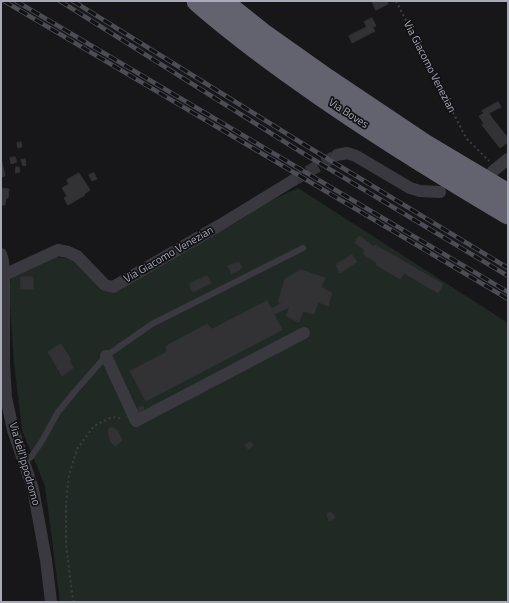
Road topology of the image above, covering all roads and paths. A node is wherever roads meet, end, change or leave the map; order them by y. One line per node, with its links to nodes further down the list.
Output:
1 (197, 1): 12 (highway, Via Boves)
2 (222, 1): 5 (highway, Via Boves)
3 (240, 1): 5 (highway, Via Boves)
4 (396, 1): 8 (path, Via Giacomo Venezian)
5 (327, 79): 11 (highway, Via Boves)
6 (337, 155): 10 (street)
7 (508, 159): 8 (street)
8 (494, 170)
9 (292, 181): 15 (street, Via Giacomo Venezian)
10 (440, 192)
11 (508, 194)
12 (508, 214)
13 (303, 248): 17 (lane)
14 (1, 254): 15 (street, Via dell'Ippodromo)
15 (4, 275): 19 (street, Via dell'Ippodromo)
16 (304, 333): 18 (street)
17 (106, 356): 18 (street); 19 (lane)
18 (136, 421): 21 (path)
19 (24, 462): 20 (street, Via dell'Ippodromo)
20 (51, 602)
21 (74, 602)

